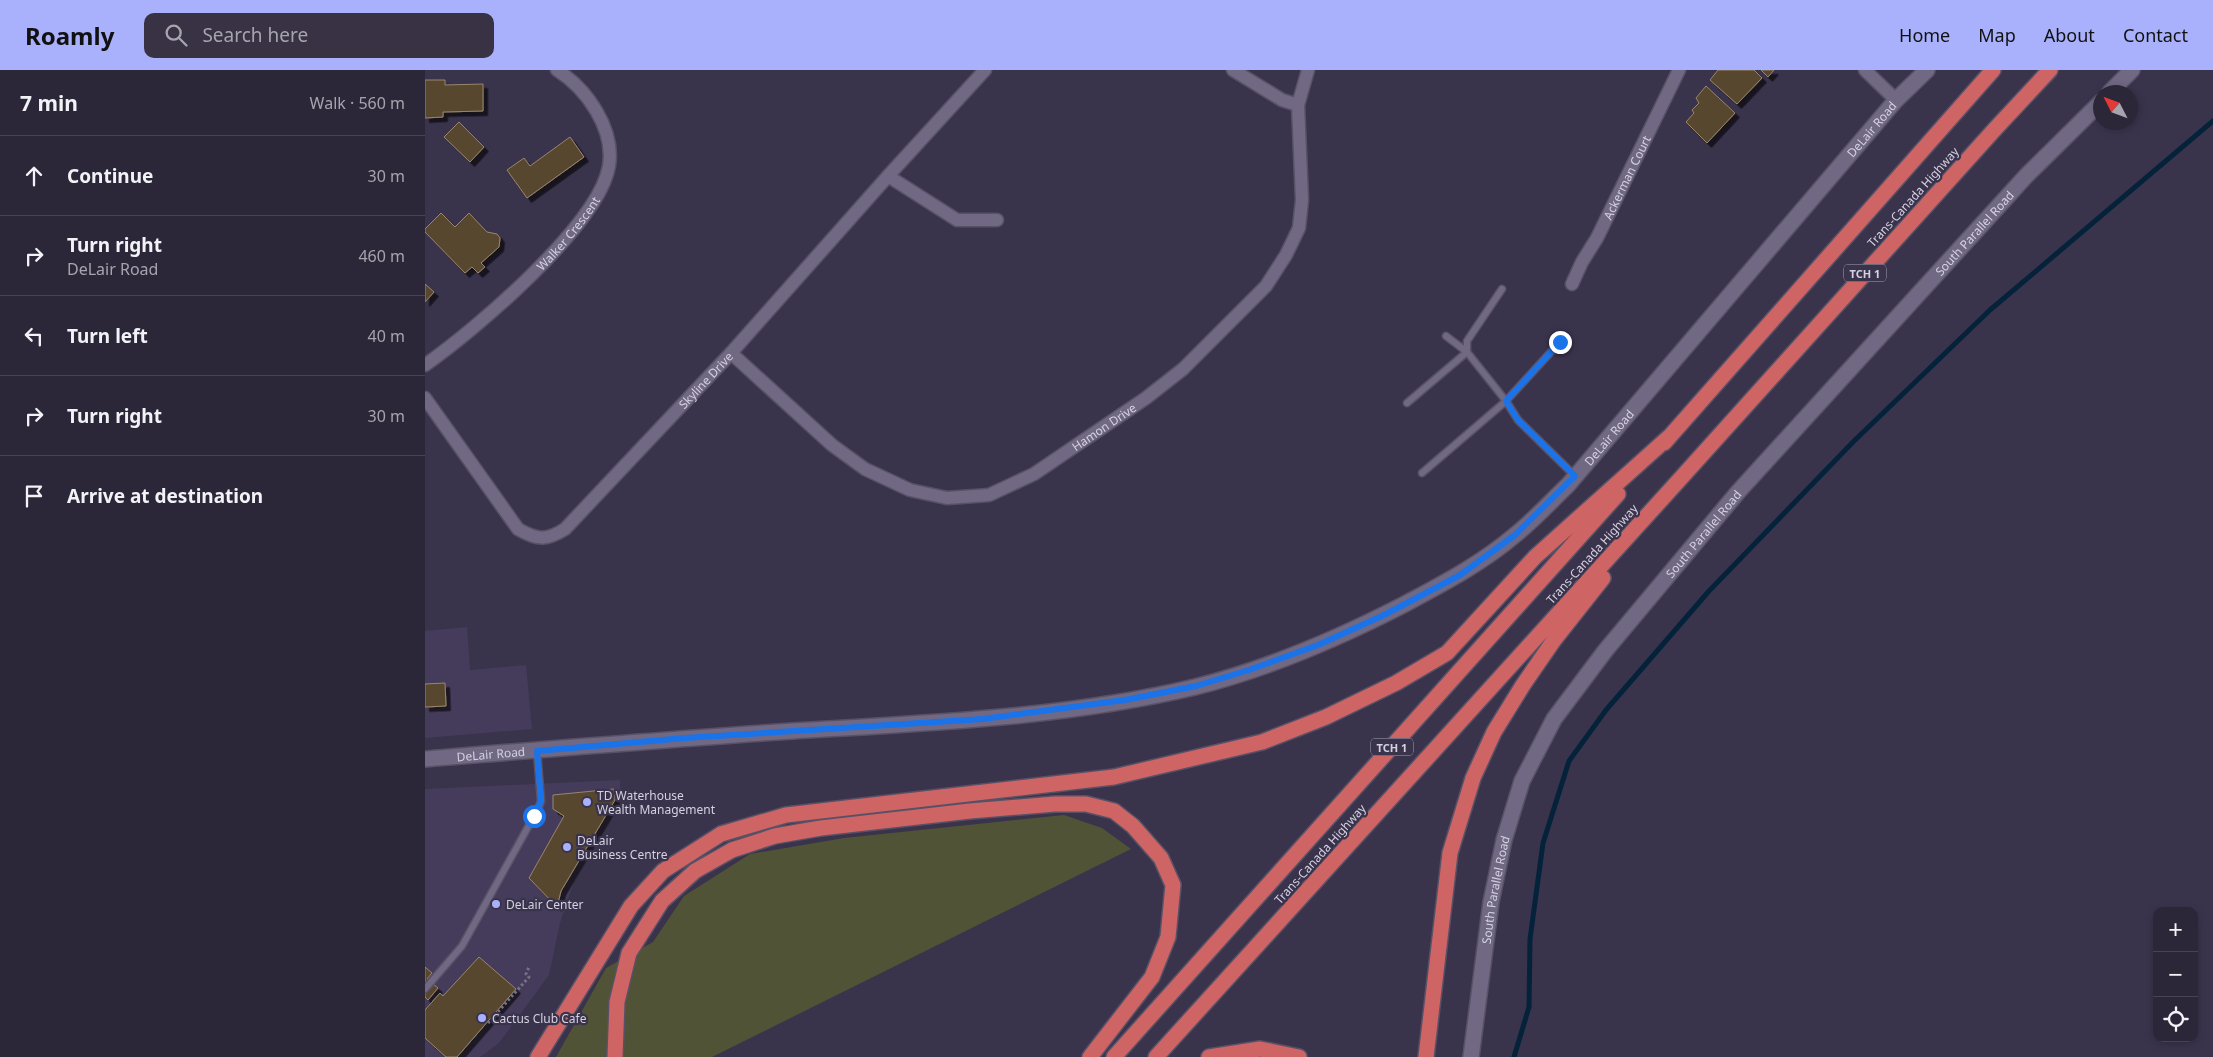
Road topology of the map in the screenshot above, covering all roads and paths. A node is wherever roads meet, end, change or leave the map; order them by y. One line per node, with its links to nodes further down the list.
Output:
1 (557, 70): 23 (street, Walker Crescent)
2 (985, 70): 15 (street, Skyline Drive)
3 (1233, 70): 13 (street)
4 (1308, 70): 13 (street, Hamon Drive)
5 (1679, 70): 17 (street, Ackerman Court)
6 (1865, 70): 12 (street)
7 (1927, 70): 12 (street, DeLair Road)
8 (1993, 70): 27 (highway, Trans-Canada Highway / TCH 1)
9 (2050, 70): 30 (highway, Trans-Canada Highway / TCH 1)
10 (2132, 70): 11 (street)
11 (2117, 85)
12 (1896, 100): 29 (street, DeLair Road)
13 (1298, 105): 22 (street, Hamon Drive)
14 (2093, 110): 44 (street, South Parallel Road)
15 (888, 176): 16 (street); 22 (street, Skyline Drive)
16 (997, 220)
17 (1572, 284)
18 (1502, 289): 21 (lane)
19 (1446, 336): 21 (lane)
20 (1560, 342): 25 (lane)
21 (1467, 352): 25 (lane); 26 (lane)
22 (731, 353): 24 (street, Skyline Drive)
23 (425, 365)
24 (425, 398)
25 (1506, 401): 28 (lane); 29 (lane)
26 (1407, 403)
27 (1670, 436): 36 (highway); 39 (highway, Trans-Canada Highway / TCH 1)
28 (1422, 473)
29 (1575, 476): 31 (street, DeLair Road)
30 (1681, 478): 40 (highway, Trans-Canada Highway / TCH 1); 43 (highway)
31 (537, 751): 32 (street, DeLair Road); 34 (lane)
32 (425, 759)
33 (529, 967): 35 (path)
34 (425, 990)
35 (488, 1023)
36 (538, 1055)
37 (615, 1057): 38 (highway)
38 (1091, 1057)
39 (1114, 1057)
40 (1156, 1057)
41 (1209, 1057): 42 (highway)
42 (1299, 1057)
43 (1426, 1057)
44 (1471, 1057)

